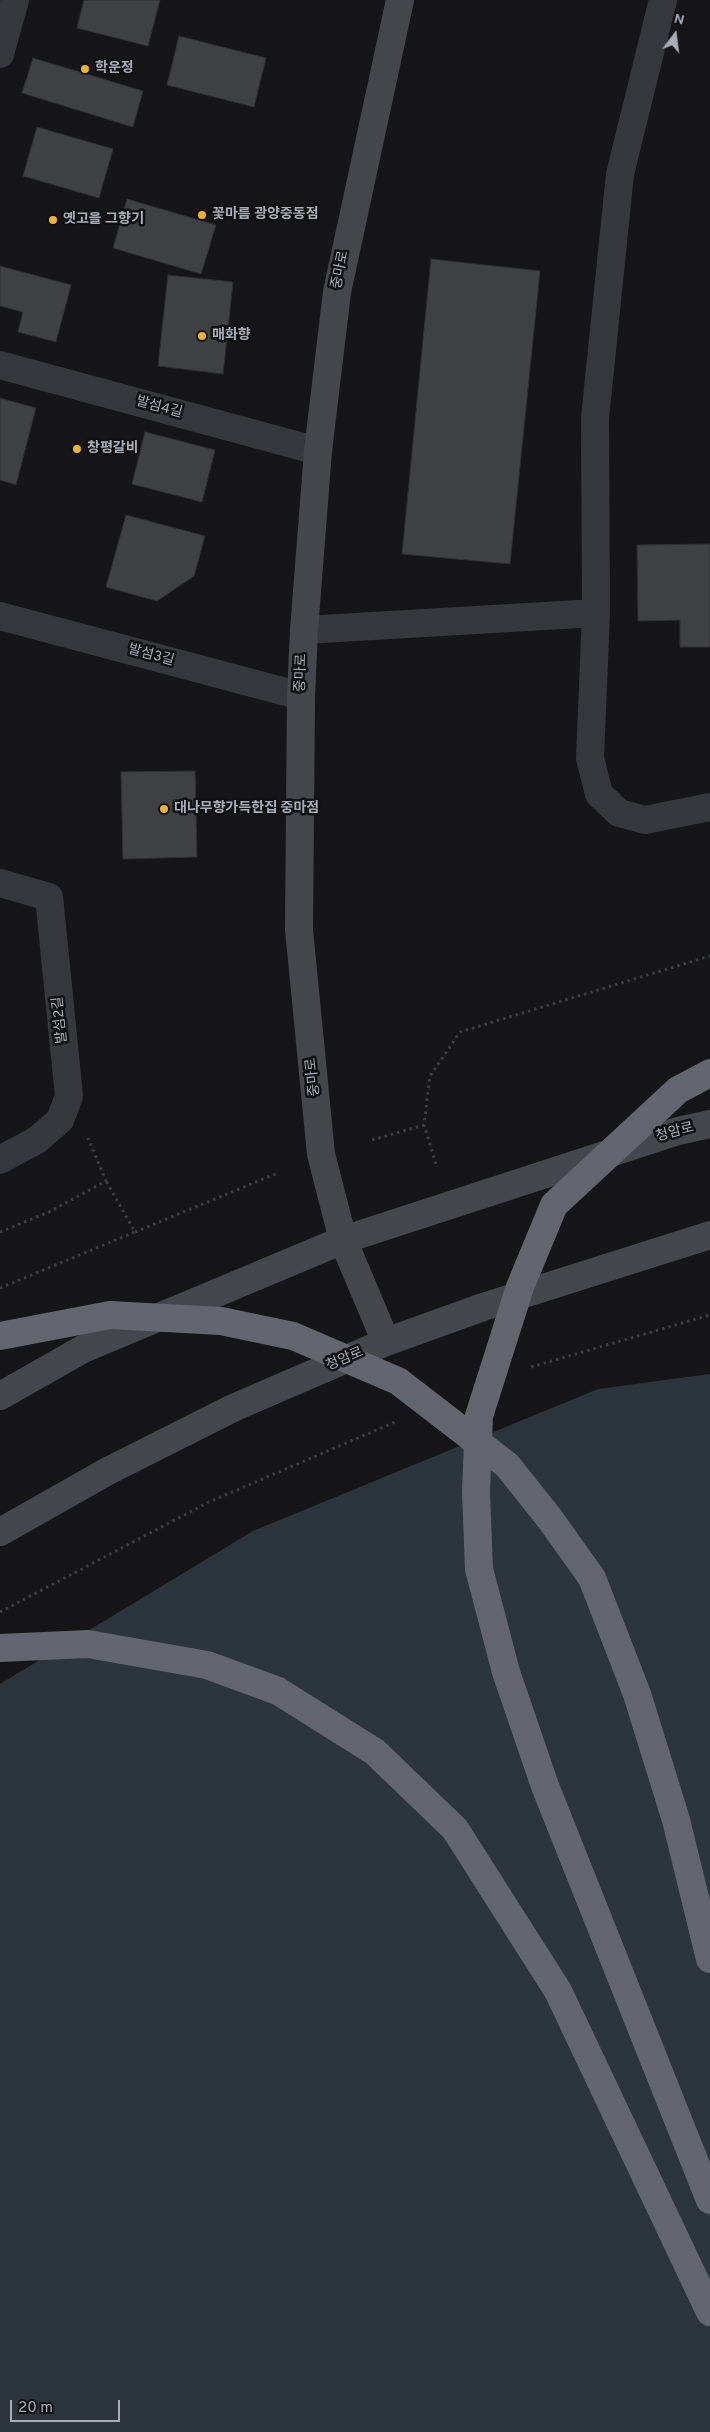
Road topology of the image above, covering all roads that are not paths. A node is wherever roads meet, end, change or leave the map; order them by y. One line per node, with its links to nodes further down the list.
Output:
1 (15, 0): 4 (street)
2 (400, 0): 6 (main road, 중마로)
3 (663, 0): 7 (street)
4 (0, 54)
5 (0, 364): 6 (street, 발섬4길)
6 (318, 451): 9 (main road, 중마로)
7 (596, 613): 9 (street); 11 (street)
8 (0, 616): 10 (street, 발섬3길)
9 (304, 630): 10 (main road, 중마로)
10 (301, 696): 17 (main road, 중마로)
11 (710, 807)
12 (0, 883): 15 (street, 발섬2길)
13 (710, 1073): 24 (highway, bridge)
14 (710, 1124): 17 (main road, 청암로)
15 (0, 1160)
16 (710, 1235): 19 (main road, 청암로)
17 (343, 1240): 19 (main road, 중마로); 20 (main road, 청암로)
18 (0, 1336): 23 (highway, bridge)
19 (386, 1342): 21 (main road, 청암로)
20 (0, 1396)
21 (0, 1532)
22 (0, 1648): 25 (highway)
23 (710, 1959)
24 (710, 2200)
25 (710, 2312)

